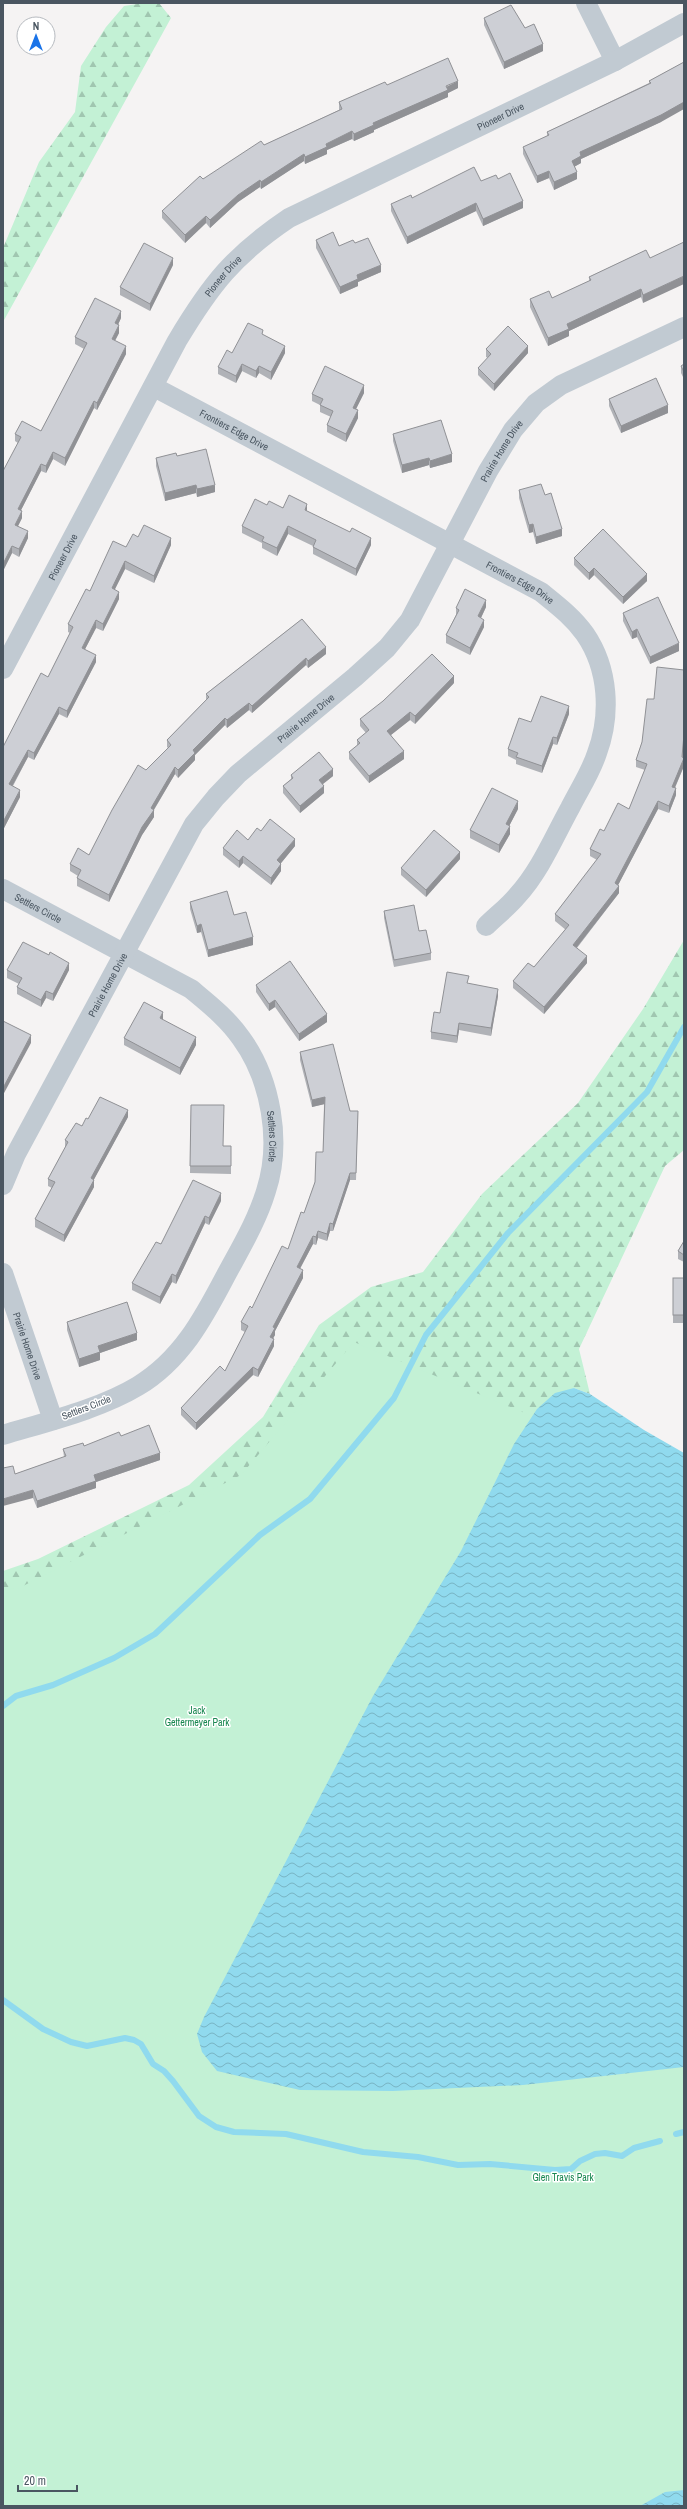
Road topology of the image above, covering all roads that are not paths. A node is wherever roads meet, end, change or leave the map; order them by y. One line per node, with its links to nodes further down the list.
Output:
1 (586, 3): 3 (street)
2 (684, 23): 3 (street, Pioneer Drive)
3 (615, 62): 5 (street, Pioneer Drive)
4 (684, 327): 6 (street, Prairie Home Drive)
5 (154, 387): 6 (street, Frontiers Edge Drive); 7 (street, Pioneer Drive)
6 (451, 543): 9 (street, Frontiers Edge Drive); 10 (street, Prairie Home Drive)
7 (3, 669)
8 (3, 889): 10 (street, Settlers Circle)
9 (486, 926)
10 (125, 955): 11 (street, Prairie Home Drive); 13 (street, Settlers Circle)
11 (3, 1185)
12 (3, 1273): 13 (street, Prairie Home Drive)
13 (52, 1420): 14 (street, Settlers Circle)
14 (3, 1435)

